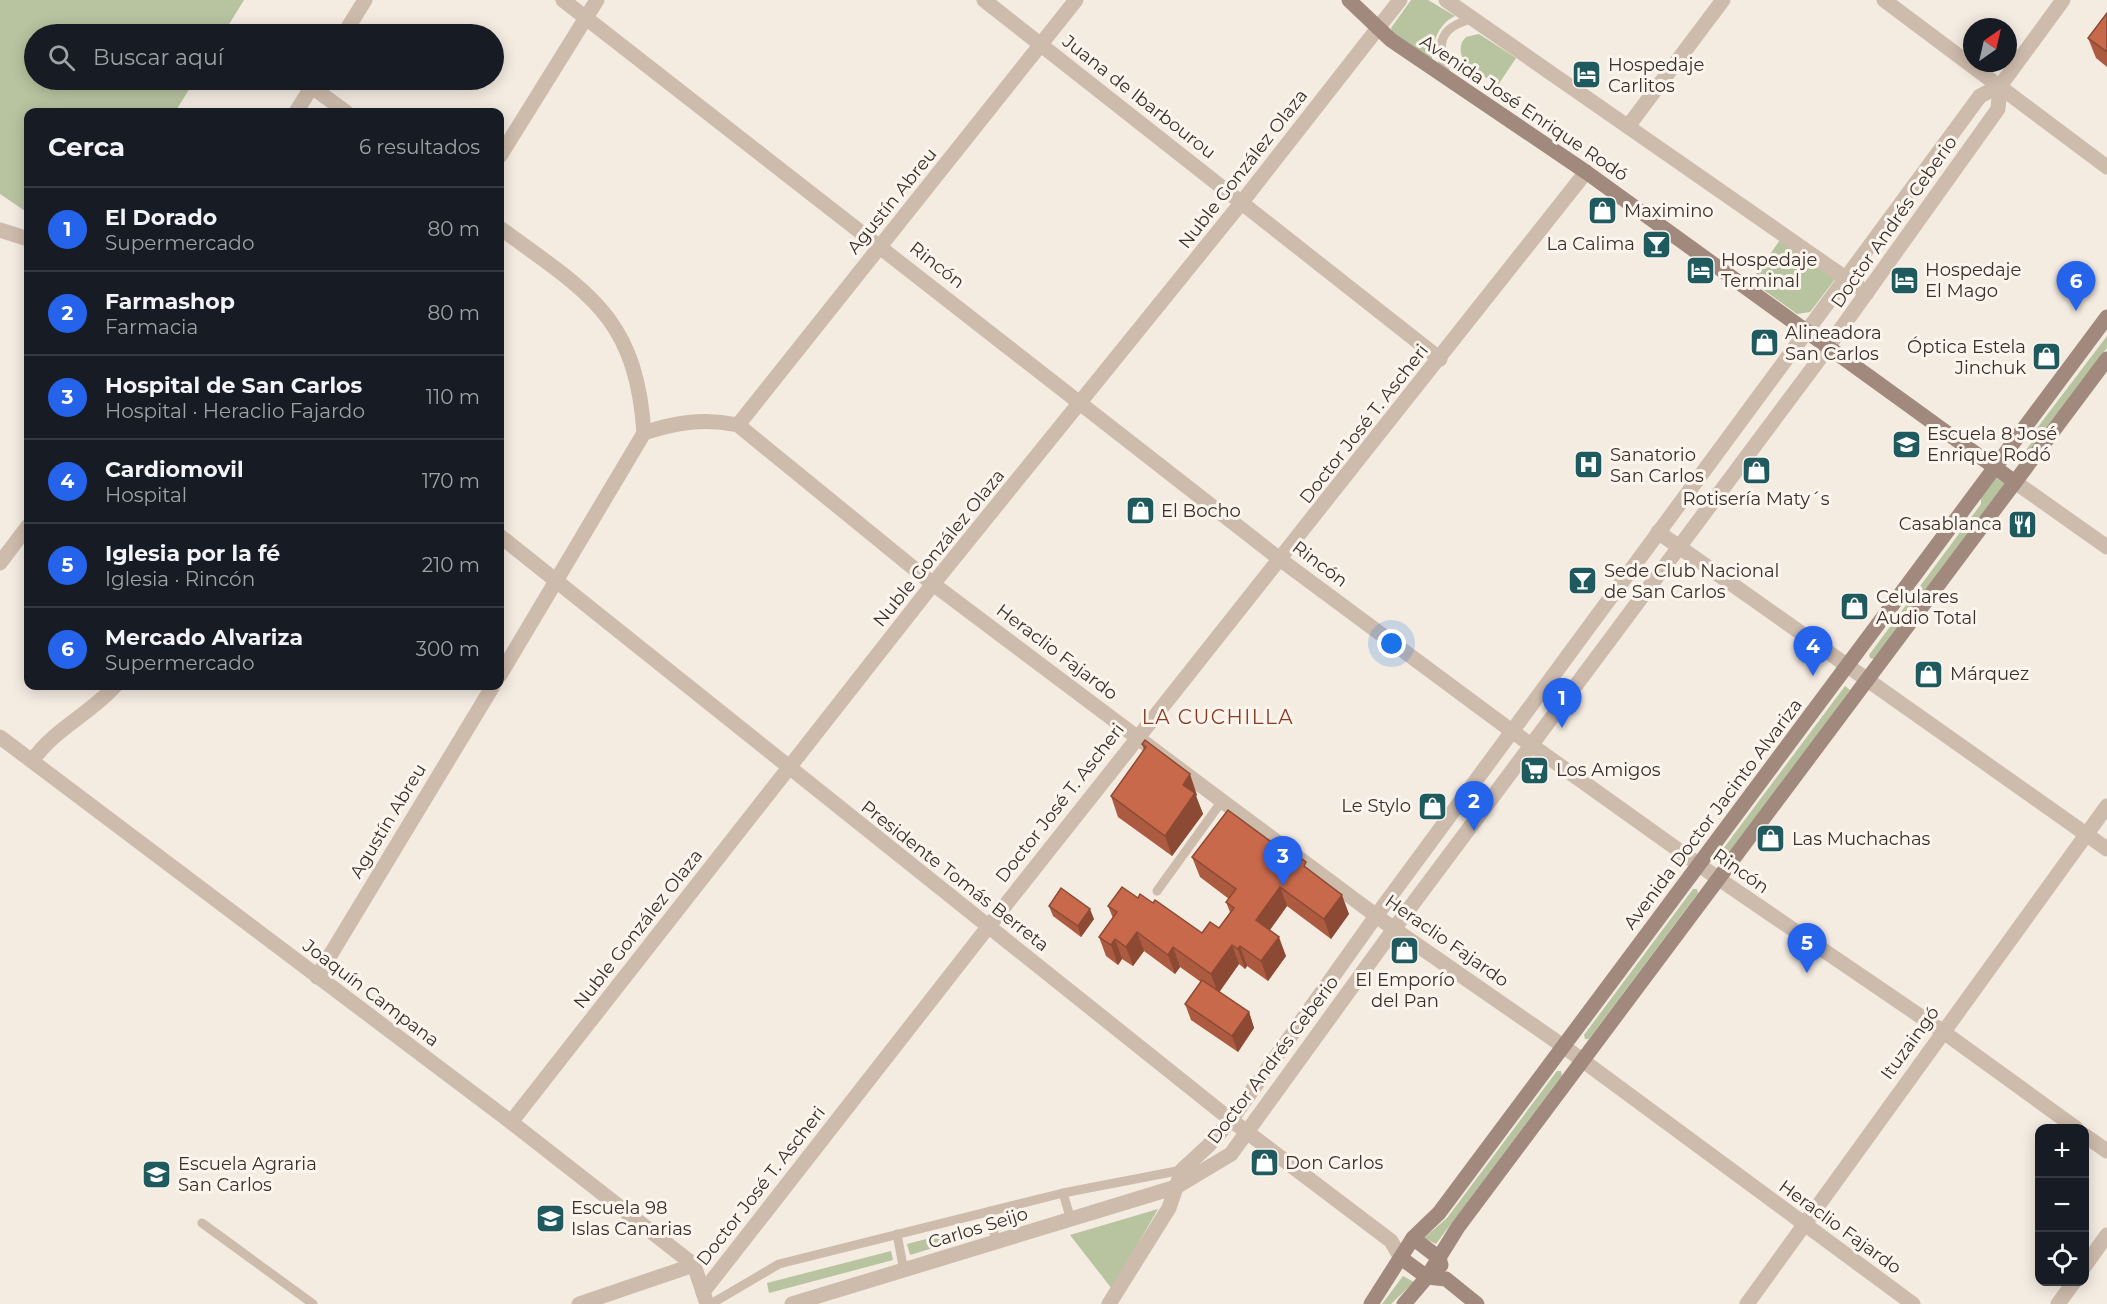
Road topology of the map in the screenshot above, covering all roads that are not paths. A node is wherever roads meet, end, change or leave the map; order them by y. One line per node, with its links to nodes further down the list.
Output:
1 (365, 0): 14 (street)
2 (563, 0): 12 (street, Rincón)
3 (597, 0): 12 (street)
4 (984, 0): 16 (street, Juana de Ibarbourou)
5 (1076, 0): 16 (street, Agustín Abreu)
6 (1349, 0): 15 (main road, Avenida José Enrique Rodó)
7 (1400, 0): 15 (street, Nuble González Olaza)
8 (1446, 0): 13 (street)
9 (1723, 0): 23 (street)
10 (1884, 0): 18 (street)
11 (2063, 0): 18 (street, Doctor Andrés Ceberio)
12 (586, 17): 24 (street); 31 (street, Rincón)
13 (1472, 19): 17 (lane); 23 (street)
14 (350, 24)
15 (1378, 30): 17 (main road, Avenida José Enrique Rodó); 27 (street, Nuble González Olaza)
16 (1041, 46): 27 (street, Juana de Ibarbourou); 31 (street, Agustín Abreu)
17 (1448, 78): 26 (main road, Avenida José Enrique Rodó)
18 (2000, 86): 25 (street); 32 (street, Doctor Andrés Ceberio); 33 (street, Doctor Andrés Ceberio)
19 (310, 90): 21 (street)
20 (321, 90): 22 (street)
21 (298, 108)
22 (341, 108)
23 (1629, 125): 32 (street)
24 (504, 150)
25 (2107, 167)
26 (1586, 172): 35 (main road, Avenida José Enrique Rodó); 37 (street, Doctor José T. Ascheri)
27 (1242, 202): 37 (street, Juana de Ibarbourou); 39 (street, Nuble González Olaza)
28 (0, 230): 30 (street)
29 (504, 231): 41 (street)
30 (24, 238)
31 (881, 246): 39 (street, Rincón); 40 (street, Agustín Abreu)
32 (1846, 278): 33 (street); 35 (street, Doctor Andrés Ceberio)
33 (1868, 293): 36 (street, Doctor Andrés Ceberio)
34 (2107, 317): 42 (main road, Avenida Doctor Jacinto Alvariza)
35 (1806, 332): 36 (main road, Avenida José Enrique Rodó); 45 (street, Doctor Andrés Ceberio)
36 (1827, 348): 42 (main road, Avenida José Enrique Rodó); 47 (street, Doctor Andrés Ceberio)
37 (1440, 359): 49 (street, Doctor José T. Ascheri)
38 (2107, 359): 43 (main road)
39 (1080, 404): 49 (street, Rincón); 52 (street, Nuble González Olaza)
40 (738, 425): 41 (street, Heraclio Fajardo); 52 (street, Heraclio Fajardo)
41 (644, 433): 51 (street)
42 (1994, 468): 43 (main road, Avenida José Enrique Rodó); 53 (main road, Avenida Doctor Jacinto Alvariza)
43 (2015, 482): 48 (street); 55 (main road)
44 (24, 531): 50 (street)
45 (1658, 532): 47 (street); 58 (street, Doctor Andrés Ceberio)
46 (504, 539): 51 (street, Presidente Tomás Berreta)
47 (1679, 546): 53 (street); 61 (street, Doctor Andrés Ceberio)
48 (2107, 547)
49 (1281, 560): 58 (street, Rincón); 60 (street, Doctor José T. Ascheri)
50 (0, 564)
51 (556, 582): 54 (street); 63 (street, Presidente Tomás Berreta)
52 (933, 584): 60 (street, Heraclio Fajardo); 63 (street, Nuble González Olaza)
53 (1850, 665): 55 (street); 68 (main road, Avenida Doctor Jacinto Alvariza)
54 (504, 668)
55 (1870, 679): 66 (street); 69 (main road)
56 (112, 690): 62 (street)
57 (491, 690): 74 (street, Agustín Abreu)
58 (1513, 732): 61 (street, Rincón); 71 (street, Doctor Andrés Ceberio)
59 (0, 737): 62 (street, Joaquín Campana)
60 (1137, 737): 64 (street, Heraclio Fajardo); 72 (street, Doctor José T. Ascheri)
61 (1532, 746): 68 (street, Rincón); 73 (street, Doctor Andrés Ceberio)
62 (32, 761): 74 (street, Joaquín Campana)
63 (788, 769): 72 (street, Presidente Tomás Berreta); 79 (street, Nuble González Olaza)
64 (1222, 801): 70 (lane); 71 (street, Heraclio Fajardo)
65 (2107, 806): 66 (street, Ituzaingó)
66 (2086, 834): 67 (street); 75 (street, Ituzaingó)
67 (2107, 849)
68 (1698, 864): 69 (street, Rincón); 76 (main road, Avenida Doctor Jacinto Alvariza)
69 (1719, 879): 75 (street, Rincón); 77 (main road)
70 (1157, 891)
71 (1376, 916): 73 (street, Heraclio Fajardo); 78 (street, Doctor Andrés Ceberio)
72 (988, 927): 78 (street, Presidente Tomás Berreta); 104 (street, Doctor José T. Ascheri)
73 (1394, 930): 76 (street, Heraclio Fajardo); 81 (street, Doctor Andrés Ceberio)
74 (317, 977): 79 (street, Joaquín Campana)
75 (1942, 1031): 80 (street, Rincón); 90 (street, Ituzaingó)
76 (1563, 1046): 77 (street, Heraclio Fajardo); 93 (main road, Avenida Doctor Jacinto Alvariza)
77 (1584, 1062): 90 (street, Heraclio Fajardo); 97 (main road)
78 (1231, 1120): 81 (street, Presidente Tomás Berreta); 84 (street, Doctor Andrés Ceberio)
79 (511, 1122): 99 (street, Joaquín Campana)
80 (2070, 1124)
81 (1247, 1132): 85 (street, Doctor Andrés Ceberio); 94 (street, Presidente Tomás Berreta)
82 (2089, 1138): 83 (street)
83 (2107, 1151)
84 (1182, 1170): 85 (street, Doctor Andrés Ceberio); 86 (lane)
85 (1176, 1187): 88 (street, Carlos Seijo); 108 (street)
86 (1063, 1193): 87 (lane); 88 (lane)
87 (990, 1211): 91 (lane); 95 (lane)
88 (1071, 1220): 95 (street, Carlos Seijo)
89 (202, 1223): 105 (lane)
90 (1804, 1225): 112 (street, Ituzaingó); 113 (street, Heraclio Fajardo)
91 (897, 1234): 100 (lane); 104 (lane)
92 (2107, 1235): 98 (street)
93 (1413, 1238): 94 (street); 96 (main road, Avenida Doctor Jacinto Alvariza); 97 (main road)
94 (1391, 1241): 96 (street, Presidente Tomás Berreta)
95 (996, 1243): 100 (street, Carlos Seijo)
96 (1401, 1258): 101 (main road, Presidente Tomás Berreta); 109 (main road, Avenida Doctor Jacinto Alvariza)
97 (1439, 1258): 101 (main road); 102 (main road)
98 (2089, 1261)
99 (694, 1265): 104 (street); 106 (street)
100 (904, 1271): 107 (street, Carlos Seijo)
101 (1427, 1277): 102 (main road); 110 (main road)
102 (1446, 1279): 111 (main road)
103 (2071, 1286): 114 (street)
104 (707, 1300)
105 (313, 1304)
106 (579, 1304)
107 (792, 1304)
108 (1109, 1304)
109 (1371, 1304)
110 (1404, 1304)
111 (1477, 1304)
112 (1747, 1304)
113 (1914, 1304)
114 (2058, 1304)

